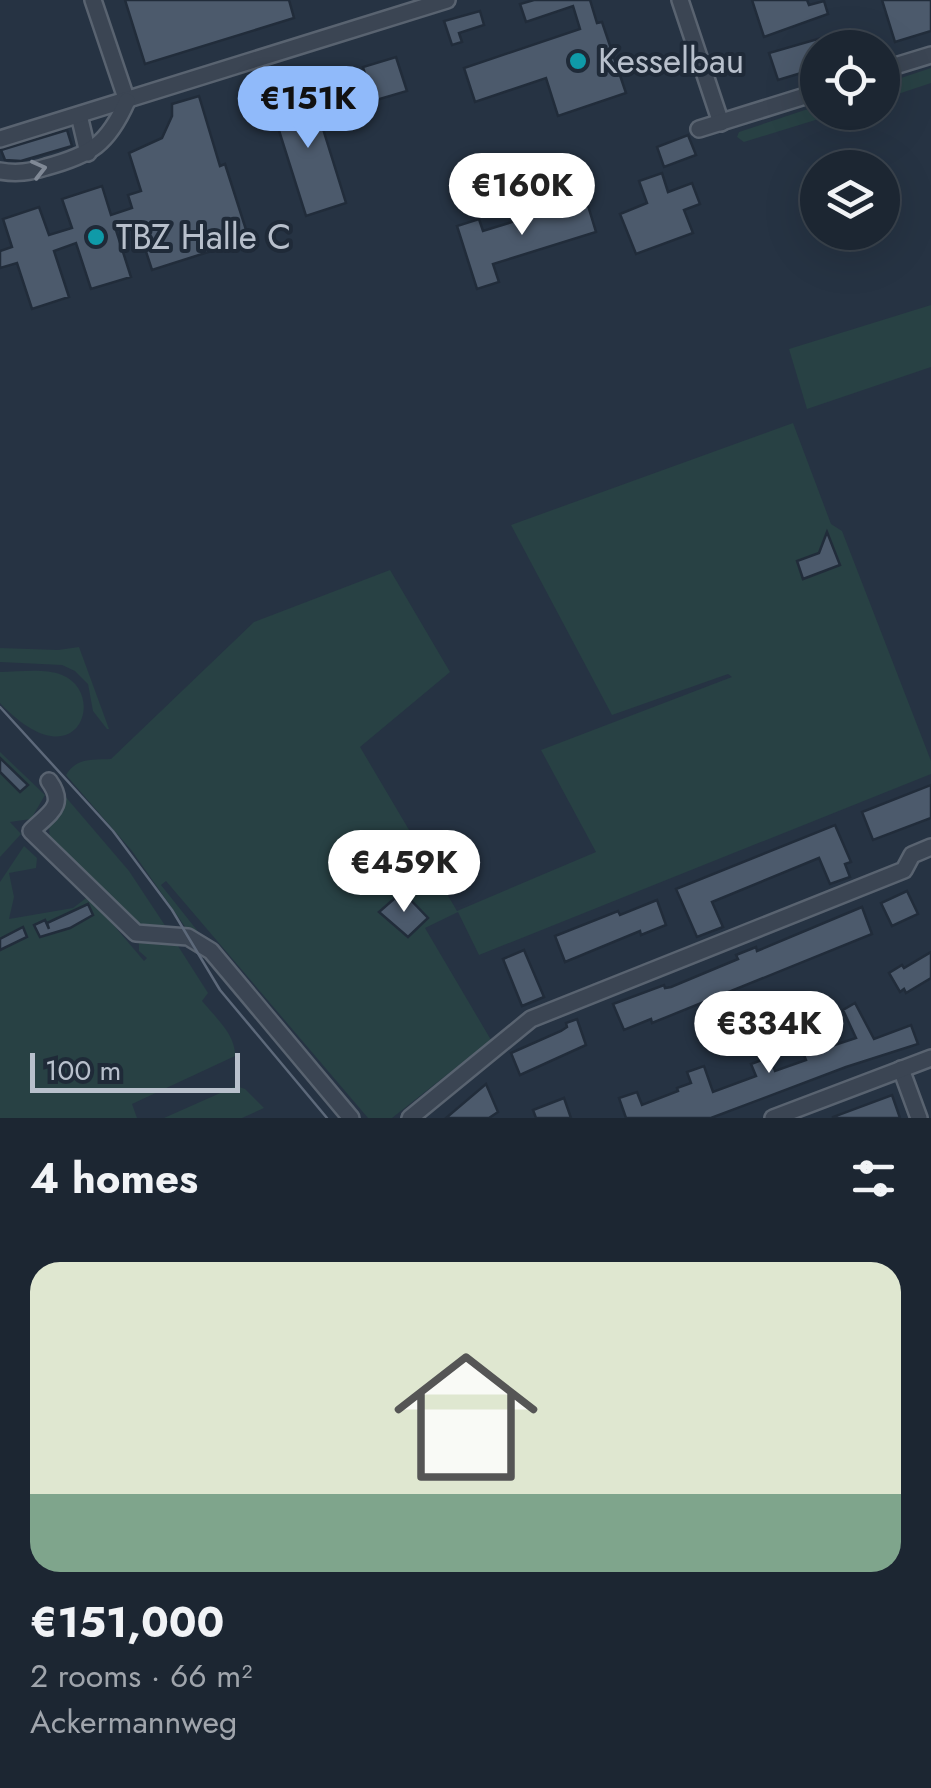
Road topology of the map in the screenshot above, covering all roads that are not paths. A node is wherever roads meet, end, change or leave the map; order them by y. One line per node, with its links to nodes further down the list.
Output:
1 (93, 0): 7 (street)
2 (448, 0): 7 (street)
3 (680, 0): 9 (street)
4 (931, 54): 5 (street)
5 (900, 64)
6 (800, 98): 9 (street)
7 (127, 101): 8 (street); 12 (street)
8 (80, 115): 11 (street); 12 (street)
9 (721, 123): 10 (street)
10 (699, 130)
11 (0, 139)
12 (88, 154): 13 (street, one-way to 12)
13 (0, 171)
14 (49, 781): 18 (street)
15 (931, 847): 19 (street)
16 (931, 1058): 17 (street)
17 (901, 1070): 20 (street); 21 (street)
18 (351, 1118)
19 (410, 1118)
20 (773, 1118)
21 (918, 1118)

